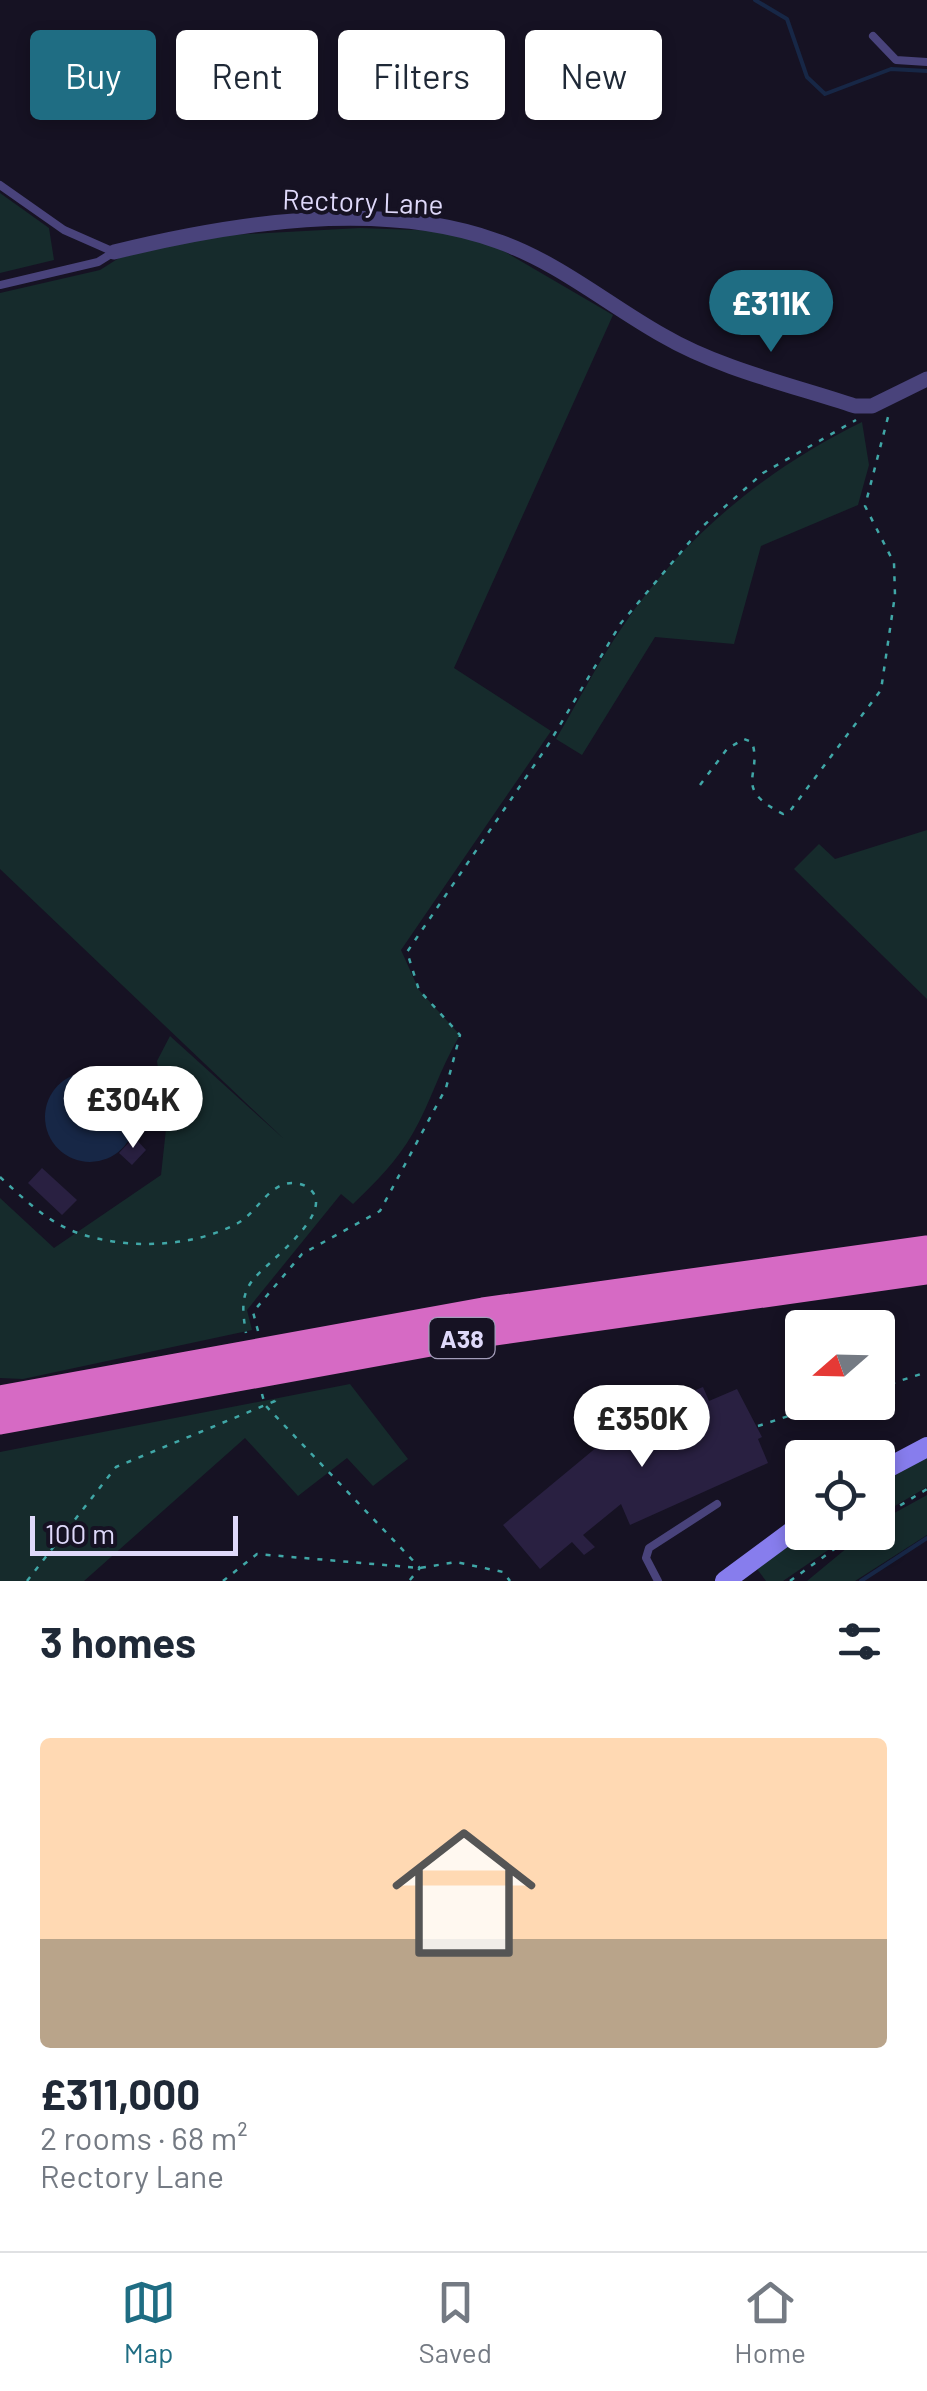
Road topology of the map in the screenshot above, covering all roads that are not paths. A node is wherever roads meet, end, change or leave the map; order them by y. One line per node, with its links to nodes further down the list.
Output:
1 (873, 36): 2 (lane)
2 (927, 62)
3 (0, 185): 4 (lane)
4 (114, 252): 5 (lane); 6 (street, Rectory Lane)
5 (0, 284)
6 (927, 379)
7 (927, 1248): 9 (highway, A38)
8 (927, 1272): 10 (highway, A38)
9 (0, 1398)
10 (0, 1422)
11 (927, 1447): 12 (main road)
12 (895, 1464)
13 (717, 1504): 15 (lane)
14 (785, 1537): 16 (main road)
15 (658, 1581)
16 (725, 1581)

